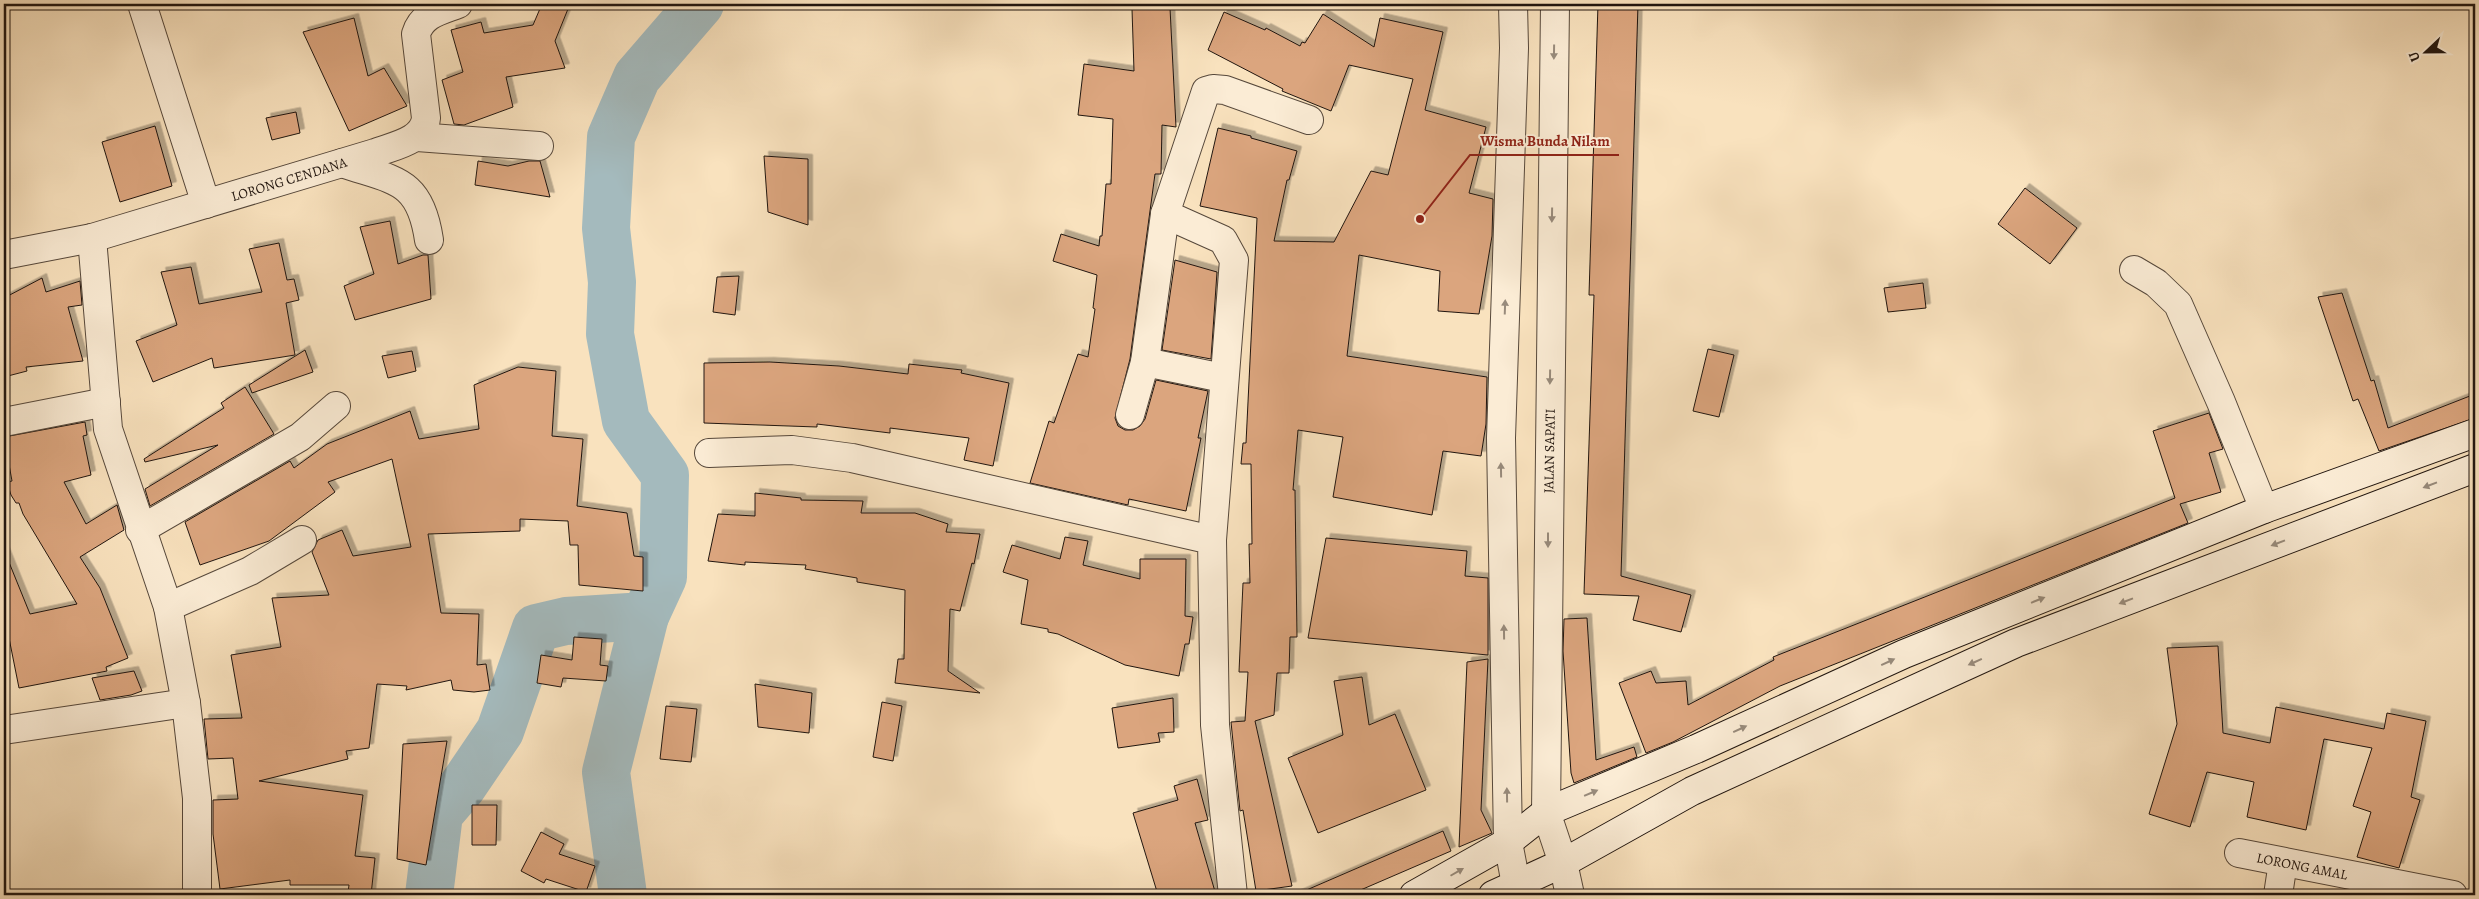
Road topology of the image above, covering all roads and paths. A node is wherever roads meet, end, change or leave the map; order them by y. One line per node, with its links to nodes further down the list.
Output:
1 (142, 4): 9 (street)
2 (458, 4): 6 (street)
3 (1513, 4): 32 (street, one-way to 3)
4 (1555, 4): 31 (street, JALAN SAPATI, one-way to 31)
5 (1309, 120): 10 (street)
6 (417, 136): 7 (street); 8 (street, LORONG CENDANA)
7 (539, 146)
8 (342, 163): 9 (street, LORONG CENDANA); 12 (street)
9 (206, 204): 11 (street, LORONG CENDANA)
10 (1165, 214): 15 (street); 16 (street)
11 (92, 238): 13 (street, LORONG CENDANA); 17 (street)
12 (429, 240)
13 (4, 255)
14 (2134, 270): 24 (street)
15 (1144, 362): 16 (street); 19 (street)
16 (1223, 378): 27 (street)
17 (106, 402): 20 (street); 25 (street)
18 (336, 406): 25 (street)
19 (1130, 415)
20 (4, 422)
21 (2475, 433): 24 (street)
22 (709, 453): 27 (street)
23 (2475, 468): 35 (street, one-way to 35)
24 (2264, 509): 31 (street, one-way to 24)
25 (140, 530): 28 (street)
26 (302, 540): 28 (street)
27 (1212, 540): 38 (street)
28 (168, 607): 29 (street)
29 (186, 703): 30 (street); 37 (street)
30 (4, 730)
31 (1546, 812): 32 (street); 35 (street, JALAN SAPATI)
32 (1508, 842): 36 (street); 39 (street, one-way to 32)
33 (2239, 853): 34 (street, LORONG AMAL)
34 (2283, 862): 41 (street); 42 (street, LORONG AMAL)
35 (1563, 863): 36 (street); 40 (street, JALAN SAPATI)
36 (1509, 892)
37 (196, 895)
38 (1233, 895)
39 (1414, 895)
40 (1570, 895)
41 (2278, 895)
42 (2453, 895)

